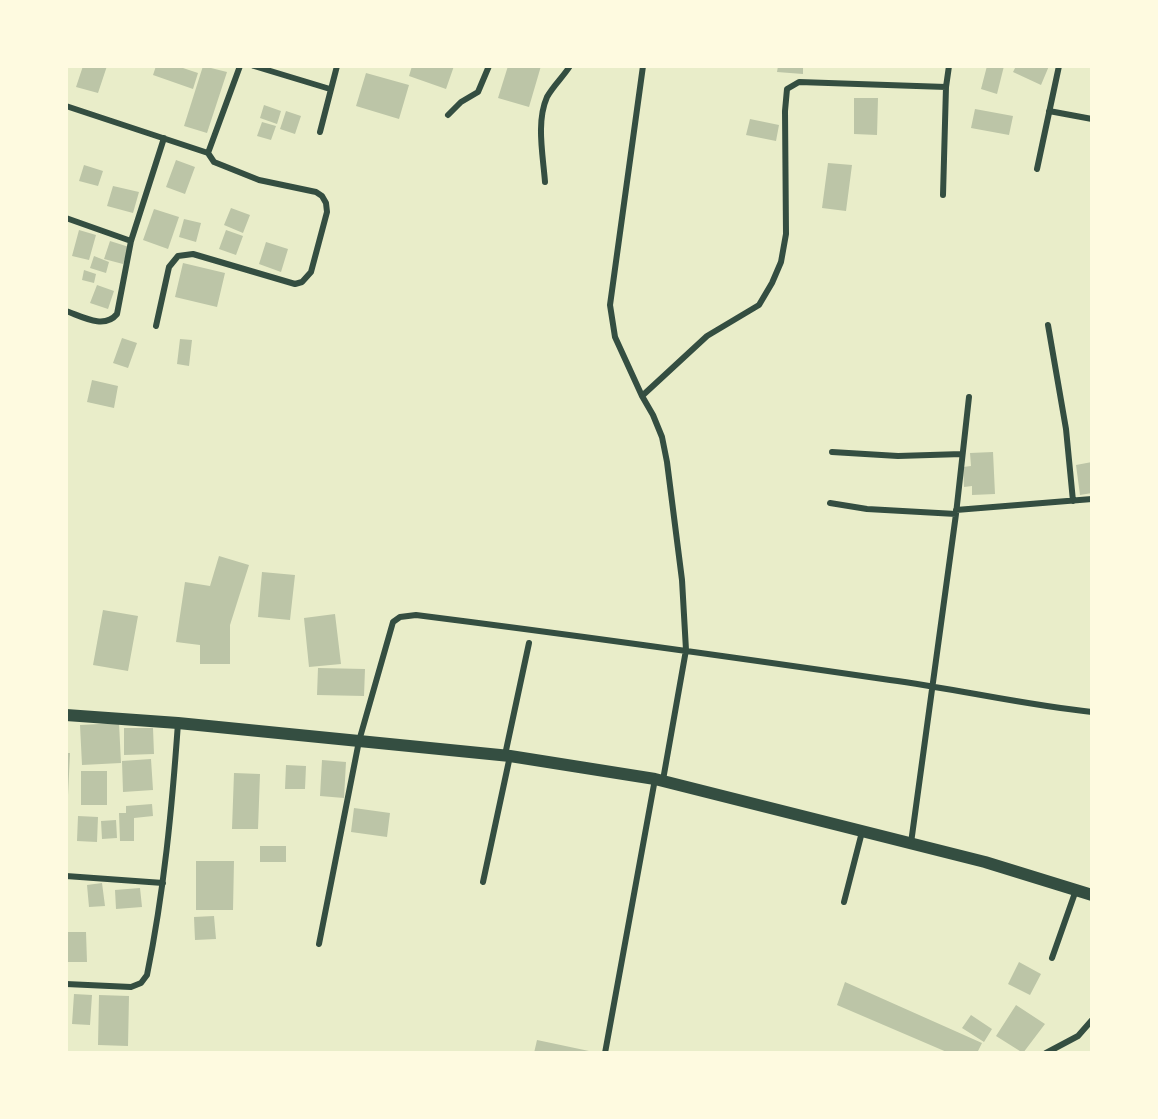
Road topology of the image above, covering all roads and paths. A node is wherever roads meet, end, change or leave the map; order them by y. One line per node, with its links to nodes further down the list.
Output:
1 (240, 66): 17 (street)
2 (254, 66): 10 (street)
3 (337, 66): 10 (street)
4 (489, 66): 13 (street)
5 (570, 66): 19 (street)
6 (643, 66): 26 (street)
7 (949, 66): 9 (street)
8 (1059, 66): 12 (street)
9 (946, 87): 20 (street); 26 (street)
10 (330, 89): 15 (street)
11 (66, 106): 16 (street)
12 (1049, 111): 14 (street); 18 (street)
13 (448, 115)
14 (1092, 119)
15 (320, 132)
16 (164, 138): 17 (street); 22 (street)
17 (208, 153): 25 (street)
18 (1037, 169)
19 (545, 182)
20 (943, 195)
21 (66, 218): 22 (street)
22 (131, 241): 23 (street)
23 (66, 311)
24 (1048, 325): 31 (street)
25 (156, 326)
26 (642, 396): 35 (street)
27 (969, 397): 29 (street)
28 (832, 452): 29 (street)
29 (962, 454): 33 (street)
30 (1092, 499): 31 (street)
31 (1072, 501): 33 (street)
32 (830, 504): 33 (street)
33 (956, 512): 36 (street)
34 (530, 643): 41 (street)
35 (686, 650): 36 (street); 40 (street); 42 (street)
36 (932, 686): 37 (street); 44 (street)
37 (1092, 712)
38 (66, 715): 39 (main road)
39 (178, 723): 40 (main road); 47 (street)
40 (359, 741): 41 (main road); 51 (street)
41 (507, 756): 42 (main road); 46 (street)
42 (659, 780): 43 (main road); 55 (street)
43 (862, 832): 44 (main road); 50 (street)
44 (911, 844): 48 (main road)
45 (66, 876): 47 (street)
46 (483, 882)
47 (163, 883): 53 (street)
48 (1076, 890): 49 (main road); 52 (street)
49 (1092, 895)
50 (844, 902)
51 (319, 944)
52 (1052, 958)
53 (66, 984)
54 (1092, 1020): 56 (street)
55 (605, 1053)
56 (1046, 1053)

